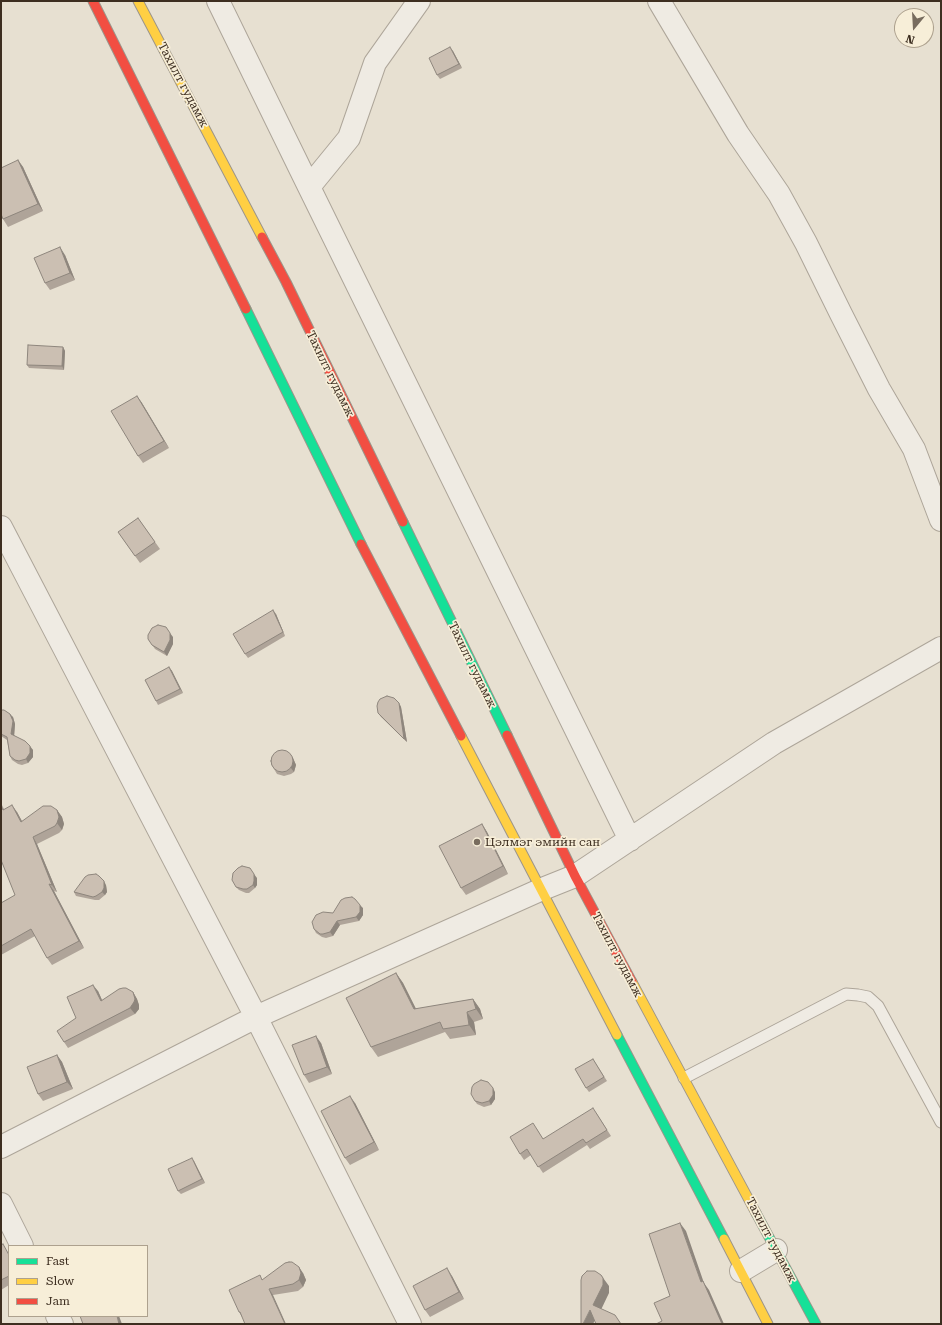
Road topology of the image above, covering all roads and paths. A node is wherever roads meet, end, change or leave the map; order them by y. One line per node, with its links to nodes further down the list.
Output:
1 (93, 1): 12 (main road)
2 (138, 1): 11 (main road, Тахилт гудамж)
3 (218, 1): 6 (street)
4 (419, 1): 6 (street)
5 (659, 1): 7 (street)
6 (309, 187): 10 (street)
7 (941, 520)
8 (1, 527): 13 (street)
9 (941, 648): 10 (street)
10 (630, 840): 11 (street)
11 (575, 876): 12 (street); 14 (main road, Тахилт гудамж)
12 (540, 890): 13 (street); 20 (main road)
13 (256, 1017): 16 (street); 21 (street)
14 (684, 1078): 15 (lane); 19 (main road, Тахилт гудамж)
15 (941, 1122)
16 (1, 1147)
17 (1, 1204): 18 (street)
18 (22, 1245)
19 (776, 1250): 20 (street); 23 (main road, Тахилт гудамж)
20 (741, 1271): 22 (main road)
21 (410, 1324)
22 (768, 1324)
23 (816, 1324)

